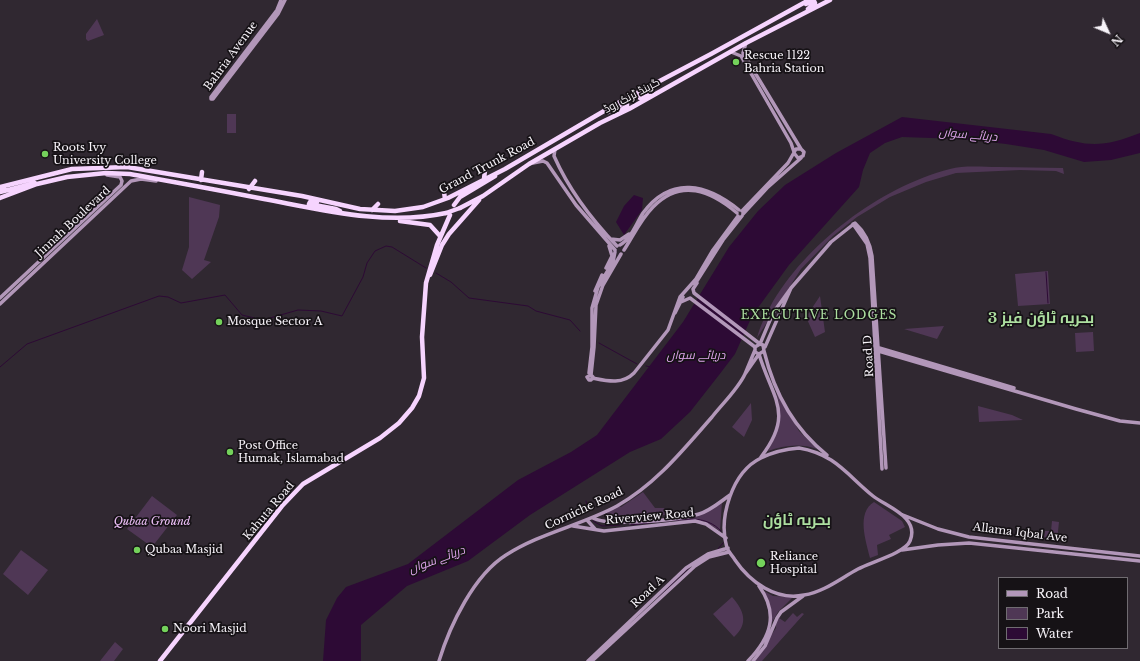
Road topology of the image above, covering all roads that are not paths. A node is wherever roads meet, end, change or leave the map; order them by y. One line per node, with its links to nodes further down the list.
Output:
1 (281, 0): 2 (main road, Bahria Avenue)
2 (285, 0)
3 (809, 0): 5 (highway, Grand Trunk Road)
4 (830, 0): 6 (highway, گرینڈ ٹرنک روڈ)
5 (798, 6): 6 (highway); 9 (highway, Grand Trunk Road)
6 (790, 21): 7 (highway, گرینڈ ٹرنک روڈ)
7 (746, 43): 8 (highway, گرینڈ ٹرنک روڈ); 14 (main road)
8 (730, 52): 10 (highway, گرینڈ ٹرنک روڈ); 15 (main road)
9 (673, 74): 10 (highway); 11 (highway, Grand Trunk Road)
10 (676, 82): 12 (highway, گرینڈ ٹرنک روڈ)
11 (595, 116): 12 (highway); 18 (highway, Grand Trunk Road)
12 (600, 123): 13 (highway, گرینڈ ٹرنک روڈ)
13 (555, 149): 17 (highway, گرینڈ ٹرنک روڈ); 48 (main road)
14 (801, 149): 15 (main road); 16 (main road)
15 (794, 152): 16 (main road); 43 (main road)
16 (802, 157): 43 (main road)
17 (529, 164): 32 (highway, گرینڈ ٹرنک روڈ); 48 (main road)
18 (505, 169): 21 (highway, Grand Trunk Road); 39 (highway)
19 (202, 172): 24 (highway)
20 (93, 174): 25 (highway, Grand Trunk Road); 26 (highway, Grand Trunk Road); 33 (main road, Jinnah Boulevard)
21 (492, 175): 23 (highway, Grand Trunk Road); 23 (highway)
22 (32, 178): 24 (highway, Grand Trunk Road); 26 (highway); 27 (highway, Grand Trunk Road)
23 (484, 179): 37 (highway, Grand Trunk Road)
24 (201, 180): 28 (highway, Grand Trunk Road)
25 (169, 181): 35 (main road, Jinnah Boulevard); 36 (highway, Grand Trunk Road)
26 (43, 183): 34 (highway, Grand Trunk Road)
27 (0, 187)
28 (249, 189): 29 (highway, Grand Trunk Road); 29 (highway)
29 (260, 190): 30 (highway, Grand Trunk Road)
30 (268, 192): 36 (highway); 40 (highway, Grand Trunk Road)
31 (444, 192): 37 (highway)
32 (483, 196): 44 (highway, گرینڈ ٹرنک روڈ, bridge); 52 (highway, Kahuta Road)
33 (108, 197): 35 (main road); 51 (main road, Jinnah Boulevard)
34 (0, 198)
35 (112, 199): 51 (main road, Jinnah Boulevard)
36 (263, 199): 42 (highway, Grand Trunk Road)
37 (445, 199): 41 (highway, Grand Trunk Road)
38 (378, 204): 41 (highway)
39 (454, 205)
40 (346, 207): 41 (highway, Grand Trunk Road); 42 (highway)
41 (372, 210)
42 (344, 213): 45 (highway, Grand Trunk Road)
43 (740, 213): 46 (main road); 50 (main road); 53 (main road); 59 (main road)
44 (448, 214): 45 (highway, Grand Trunk Road); 47 (highway, Kahuta Road)
45 (391, 219): 47 (highway)
46 (632, 231): 48 (main road); 49 (main road)
47 (440, 236): 52 (highway, Kahuta Road)
48 (609, 241): 49 (main road); 55 (main road)
49 (616, 248): 50 (main road); 50 (main road); 55 (main road)
50 (623, 252): 68 (main road)
51 (48, 255): 56 (main road, Jinnah Boulevard); 58 (main road, Jinnah Boulevard)
52 (426, 283): 88 (highway, Kahuta Road)
53 (697, 283): 57 (main road); 61 (main road)
54 (791, 288): 60 (main road); 64 (main road); 65 (main road, Road D)
55 (596, 294): 68 (main road)
56 (0, 298)
57 (681, 302): 59 (main road); 63 (main road)
58 (0, 304)
59 (675, 313): 68 (main road)
60 (763, 335): 61 (main road); 62 (main road)
61 (755, 339): 62 (main road)
62 (760, 344): 63 (main road); 64 (main road)
63 (755, 349): 66 (main road); 67 (main road)
64 (764, 349): 66 (main road); 71 (main road)
65 (876, 349): 69 (main road); 72 (main road, Road D)
66 (759, 354): 67 (main road); 70 (main road)
67 (745, 374): 74 (main road, Corniche Road)
68 (590, 376)
69 (1140, 424)
70 (761, 458): 71 (main road); 73 (main road)
71 (832, 459): 75 (main road, Allama Iqbal Ave)
72 (884, 468)
73 (730, 495): 78 (main road, Riverview Road); 81 (main road)
74 (604, 512): 76 (main road, Corniche Road); 78 (main road, Riverview Road)
75 (902, 514): 83 (main road); 84 (main road, Allama Iqbal Ave)
76 (593, 518): 77 (main road, Corniche Road); 78 (main road, Riverview Road)
77 (587, 520): 79 (main road, Corniche Road); 80 (main road, Riverview Road)
78 (606, 521)
79 (571, 526): 80 (main road, Riverview Road); 89 (main road, Corniche Road)
80 (595, 529): 81 (main road, Riverview Road)
81 (726, 538): 82 (main road)
82 (728, 550): 86 (main road); 90 (main road, Road A); 91 (main road, Road A)
83 (901, 550): 85 (main road, Allama Iqbal Ave); 87 (main road, Allama Iqbal Ave)
84 (1140, 556)
85 (1140, 561)
86 (758, 584): 87 (main road); 92 (main road)
87 (804, 595): 93 (main road)
88 (160, 661)
89 (439, 661)
90 (588, 661)
91 (592, 661)
92 (748, 661)
93 (752, 661)

